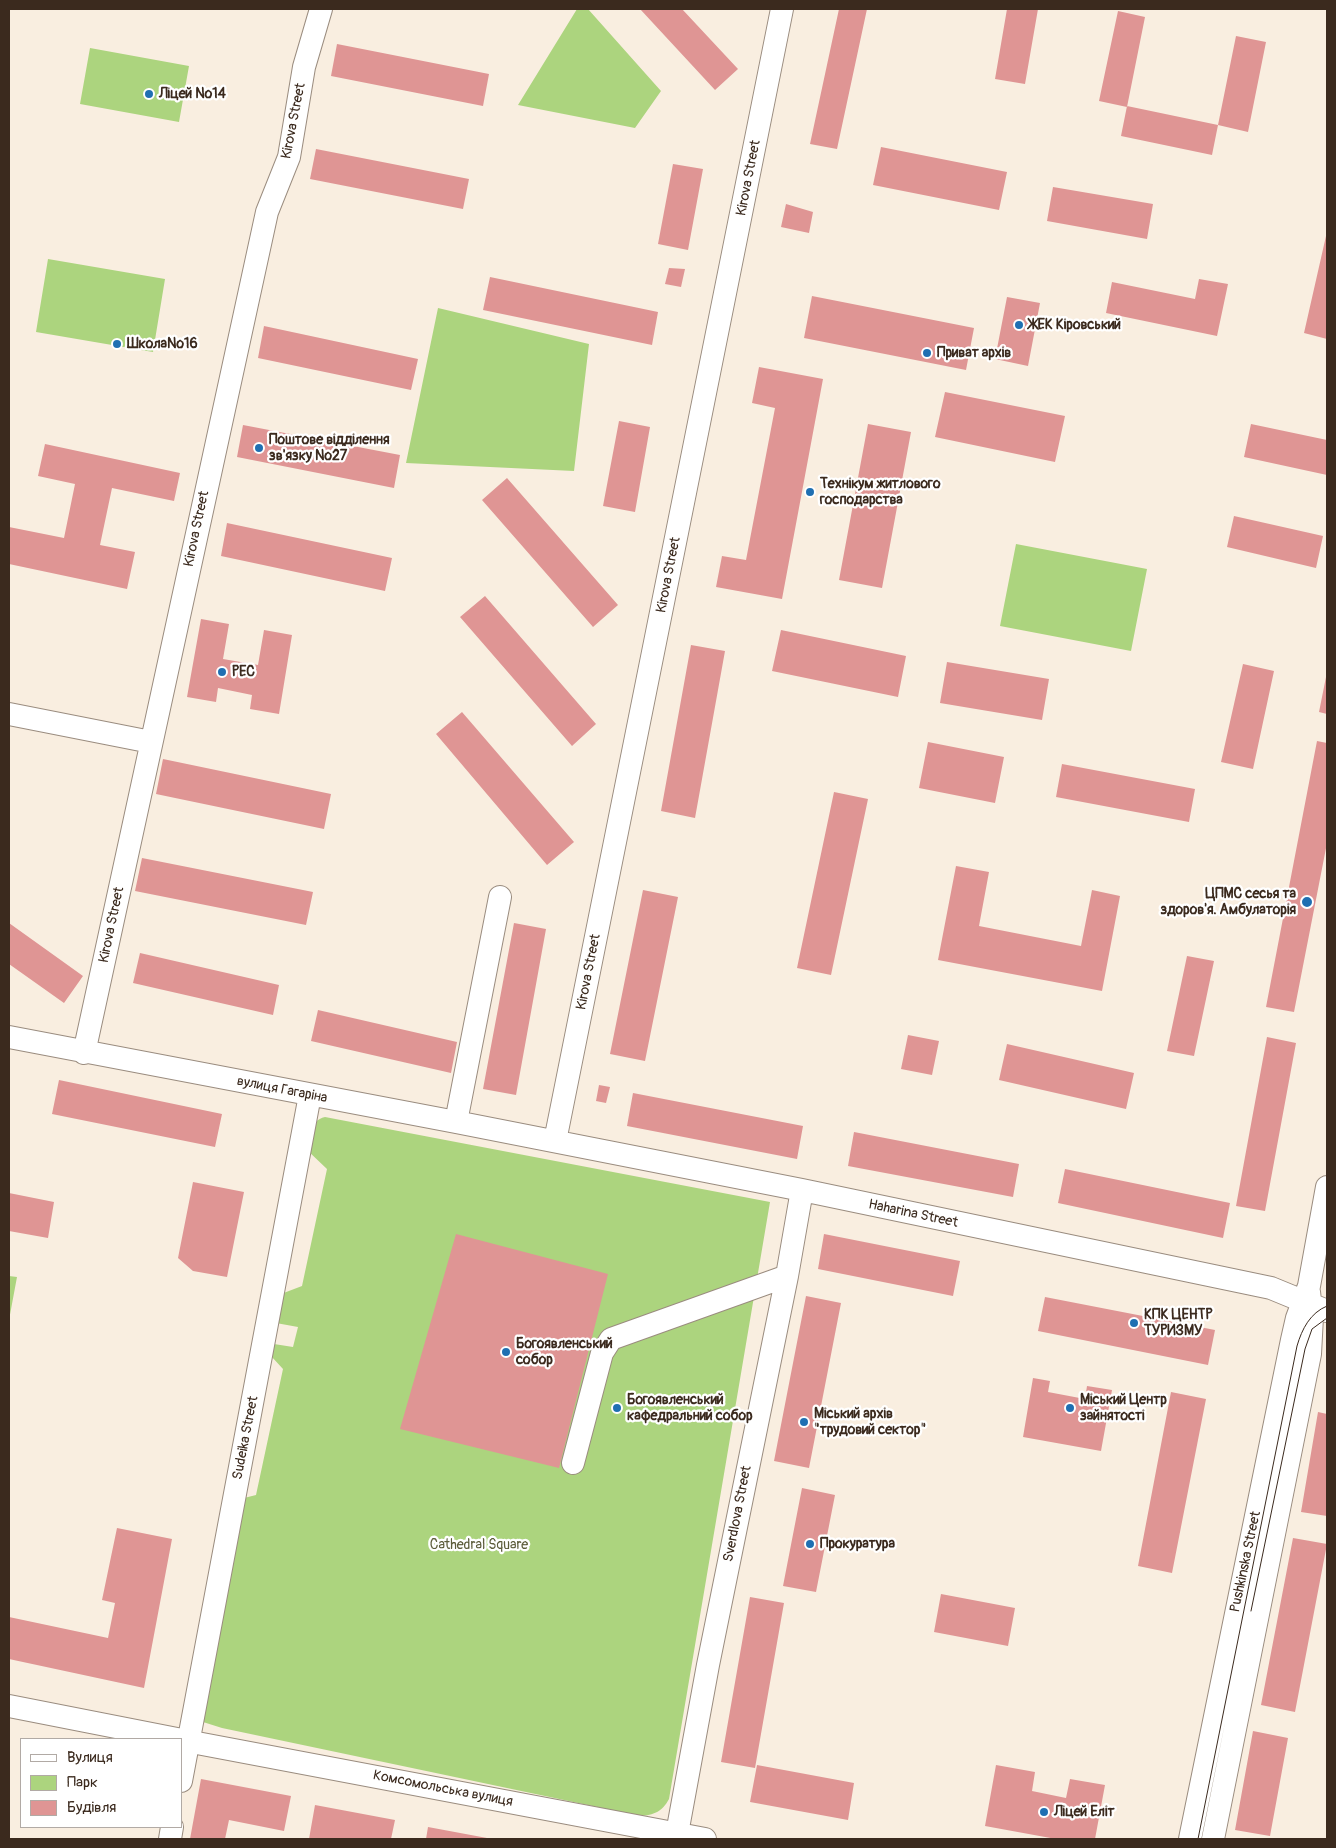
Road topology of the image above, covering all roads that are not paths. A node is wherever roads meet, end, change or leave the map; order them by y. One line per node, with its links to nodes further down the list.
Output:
1 (321, 9): 4 (street, Kirova Street)
2 (782, 9): 10 (street, Kirova Street)
3 (9, 714): 4 (street)
4 (151, 742): 7 (street, Kirova Street)
5 (500, 897): 9 (street)
6 (9, 1038): 7 (street, вулиця Гагаріна)
7 (84, 1053): 8 (street, вулиця Гагаріна)
8 (310, 1095): 9 (street, вулиця Гагаріна); 20 (street, Sudeika Street)
9 (456, 1122): 10 (street, вулиця Гагаріна)
10 (555, 1141): 12 (street, Haharina Street)
11 (1327, 1187): 14 (street, Pushkinska Street)
12 (802, 1190): 13 (street, Sverdlova Street); 14 (street, Haharina Street)
13 (787, 1276): 17 (street); 22 (street, Sverdlova Street)
14 (1315, 1299): 16 (street, Pushkinska Street); 24 (street, Pushkinska Street)
15 (1327, 1331): 16 (street)
16 (1310, 1354): 25 (street, Pushkinska Street)
17 (573, 1463)
18 (9, 1706): 19 (street, Комсомольська вулиця)
19 (173, 1738)
20 (183, 1740): 21 (street, Sudeika Street); 22 (street, Комсомольська вулиця)
21 (182, 1760)
22 (677, 1836): 23 (street, Комсомольська вулиця)
23 (704, 1839)
24 (1190, 1839)
25 (1213, 1839)

